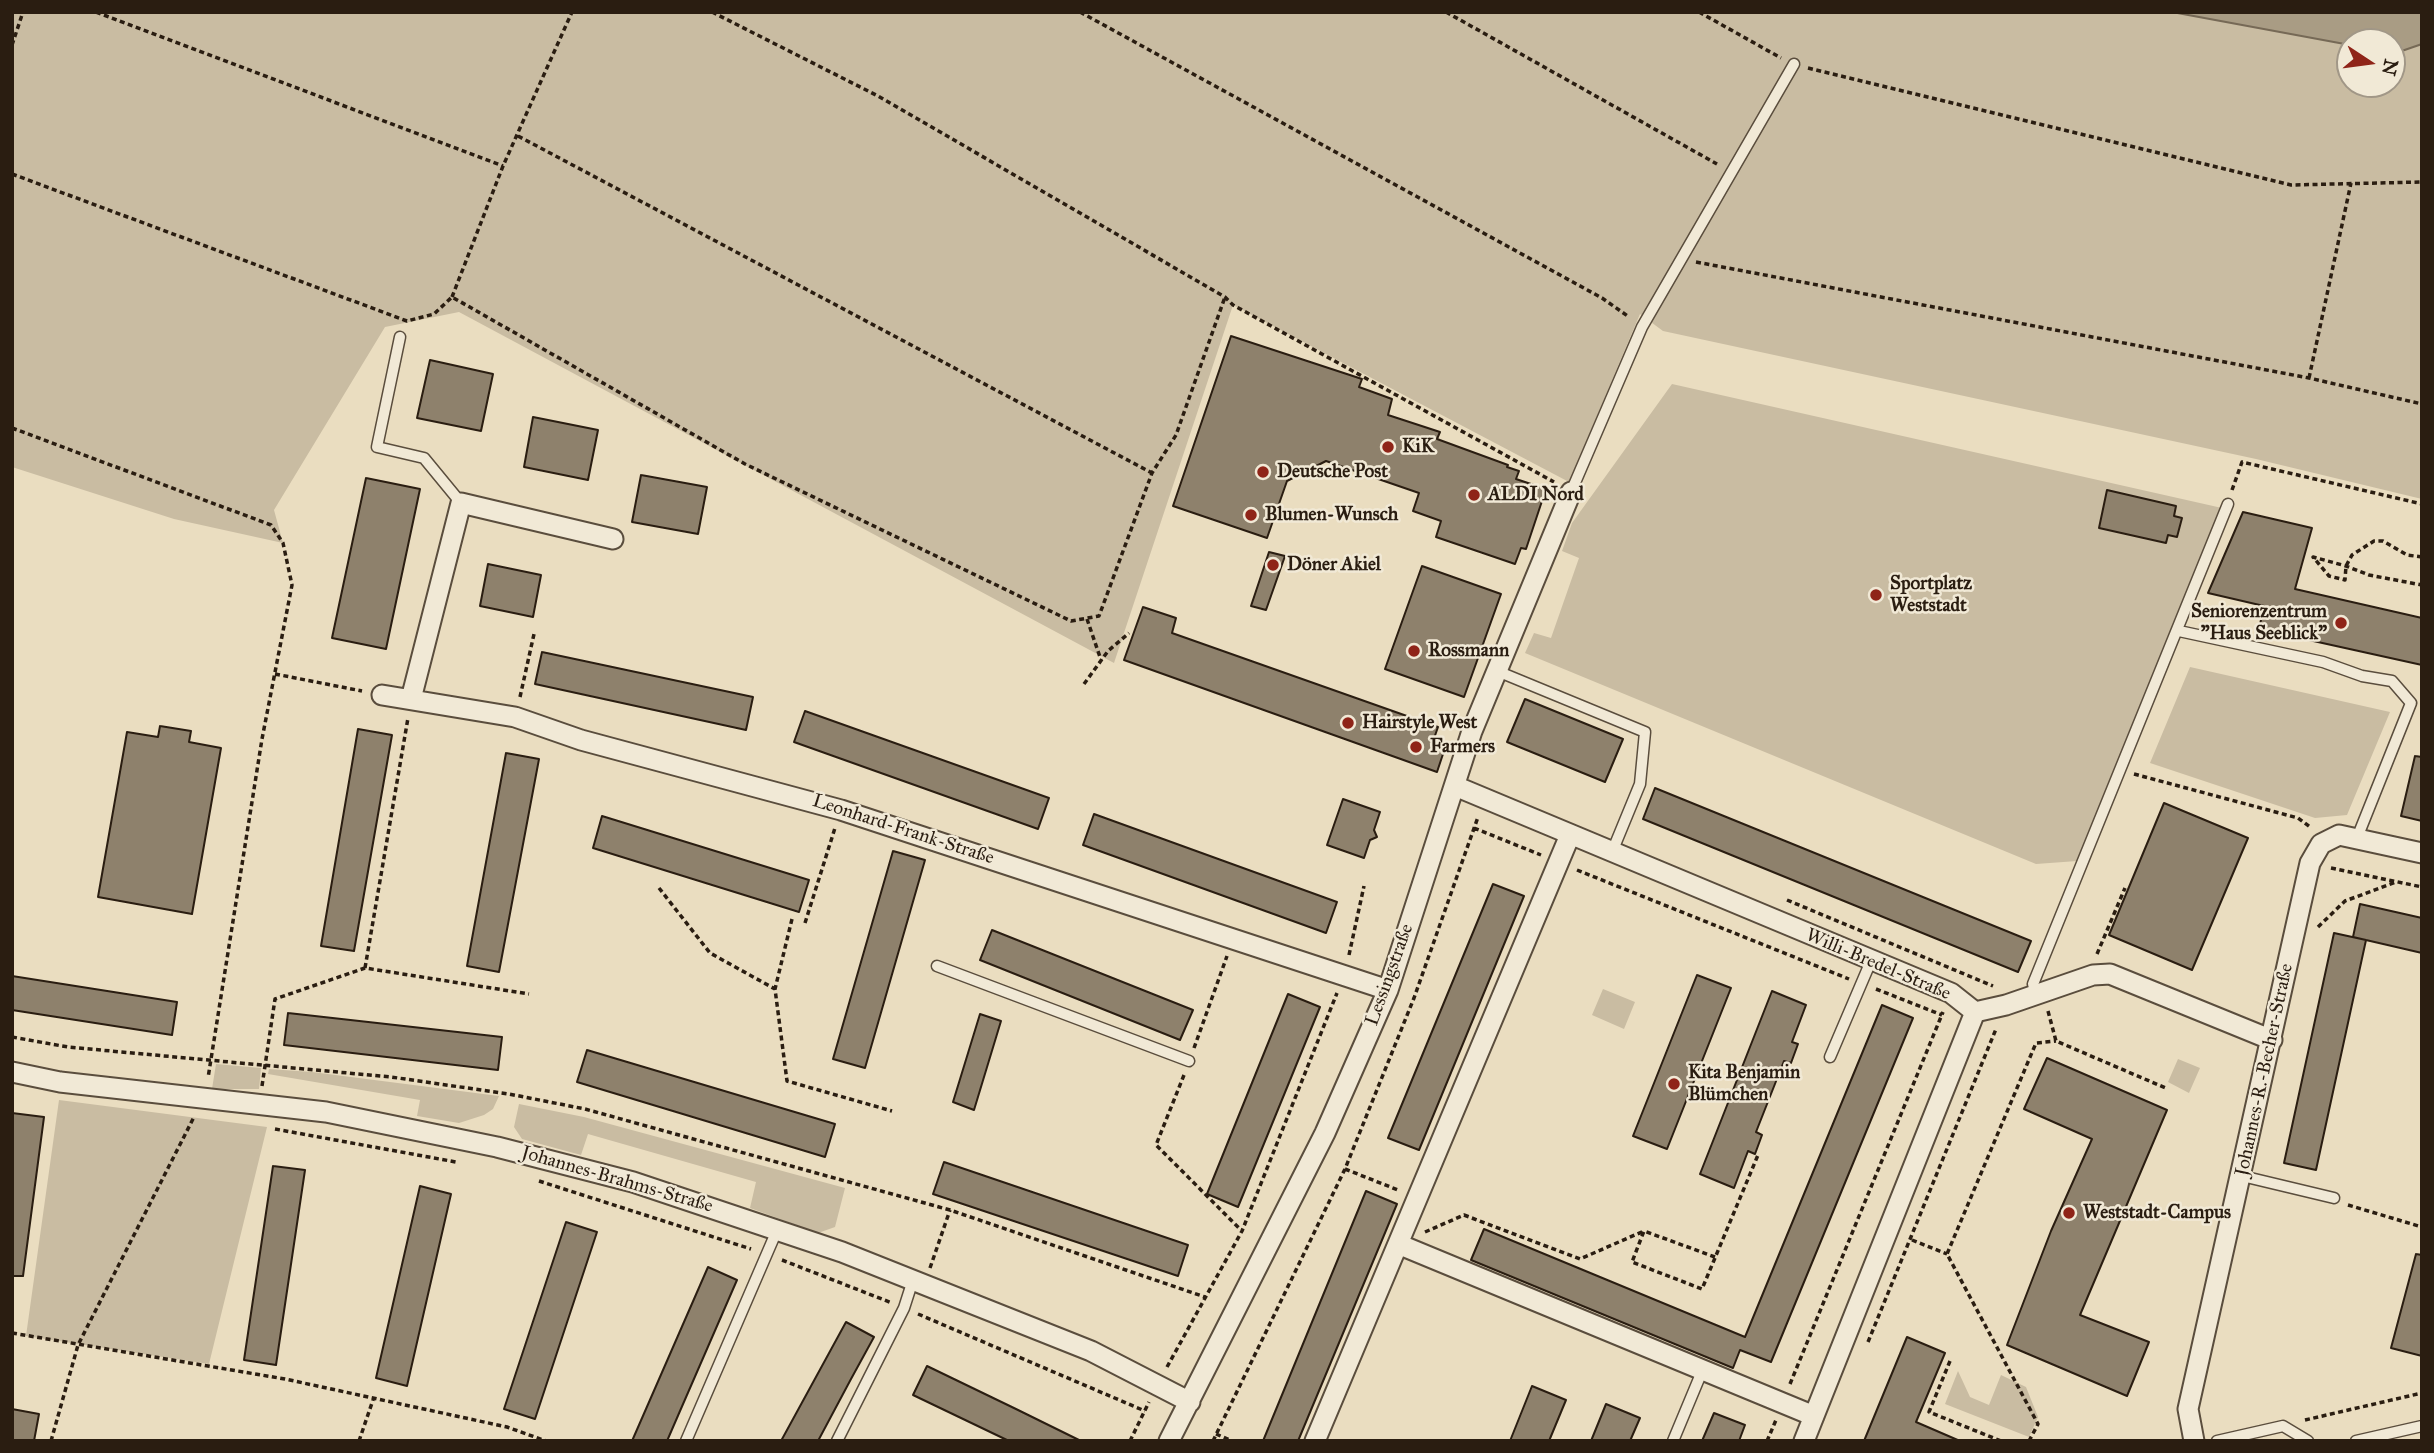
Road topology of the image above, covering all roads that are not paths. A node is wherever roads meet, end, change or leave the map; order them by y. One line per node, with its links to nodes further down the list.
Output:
1 (1794, 64): 3 (lane)
2 (400, 337): 4 (lane)
3 (1571, 492): 8 (street, Lessingstraße)
4 (461, 503): 6 (street); 10 (street)
5 (2228, 504): 7 (lane)
6 (613, 539)
7 (2179, 631): 13 (lane); 19 (lane)
8 (1497, 671): 11 (street, Lessingstraße); 14 (lane)
9 (382, 695): 10 (street, Leonhard-Frank-Straße)
10 (411, 699): 18 (street, Leonhard-Frank-Straße)
11 (1455, 786): 12 (street, Willi-Bredel-Straße); 18 (street, Lessingstraße)
12 (1570, 835): 14 (street, Willi-Bredel-Straße); 28 (street)
13 (2357, 838): 15 (street); 21 (street, Johannes-R.-Becher-Straße)
14 (1612, 852): 16 (street, Willi-Bredel-Straße)
15 (2422, 853)
16 (1871, 961): 20 (street, Willi-Bredel-Straße); 22 (lane)
17 (937, 966): 23 (lane)
18 (1388, 990): 31 (street, Lessingstraße)
19 (2041, 1000): 20 (street); 21 (street)
20 (1975, 1012): 32 (street)
21 (2272, 1040): 25 (street, Johannes-R.-Becher-Straße)
22 (1830, 1057)
23 (1189, 1061)
24 (12, 1072): 27 (street, Johannes-Brahms-Straße)
25 (2242, 1176): 26 (lane); 40 (street, Johannes-R.-Becher-Straße)
26 (2334, 1198)
27 (778, 1228): 29 (street, Johannes-Brahms-Straße); 34 (lane)
28 (1398, 1244): 30 (street); 37 (street)
29 (919, 1282): 31 (street, Johannes-Brahms-Straße); 35 (lane)
30 (1703, 1370): 32 (street); 38 (lane)
31 (1191, 1402): 36 (street, Lessingstraße)
32 (1814, 1416): 39 (street)
33 (2422, 1426): 43 (lane)
34 (686, 1441)
35 (837, 1441)
36 (1169, 1441)
37 (1315, 1441)
38 (1673, 1441)
39 (1804, 1441)
40 (2194, 1441)
41 (2217, 1441): 42 (lane)
42 (2308, 1441)
43 (2356, 1441)

